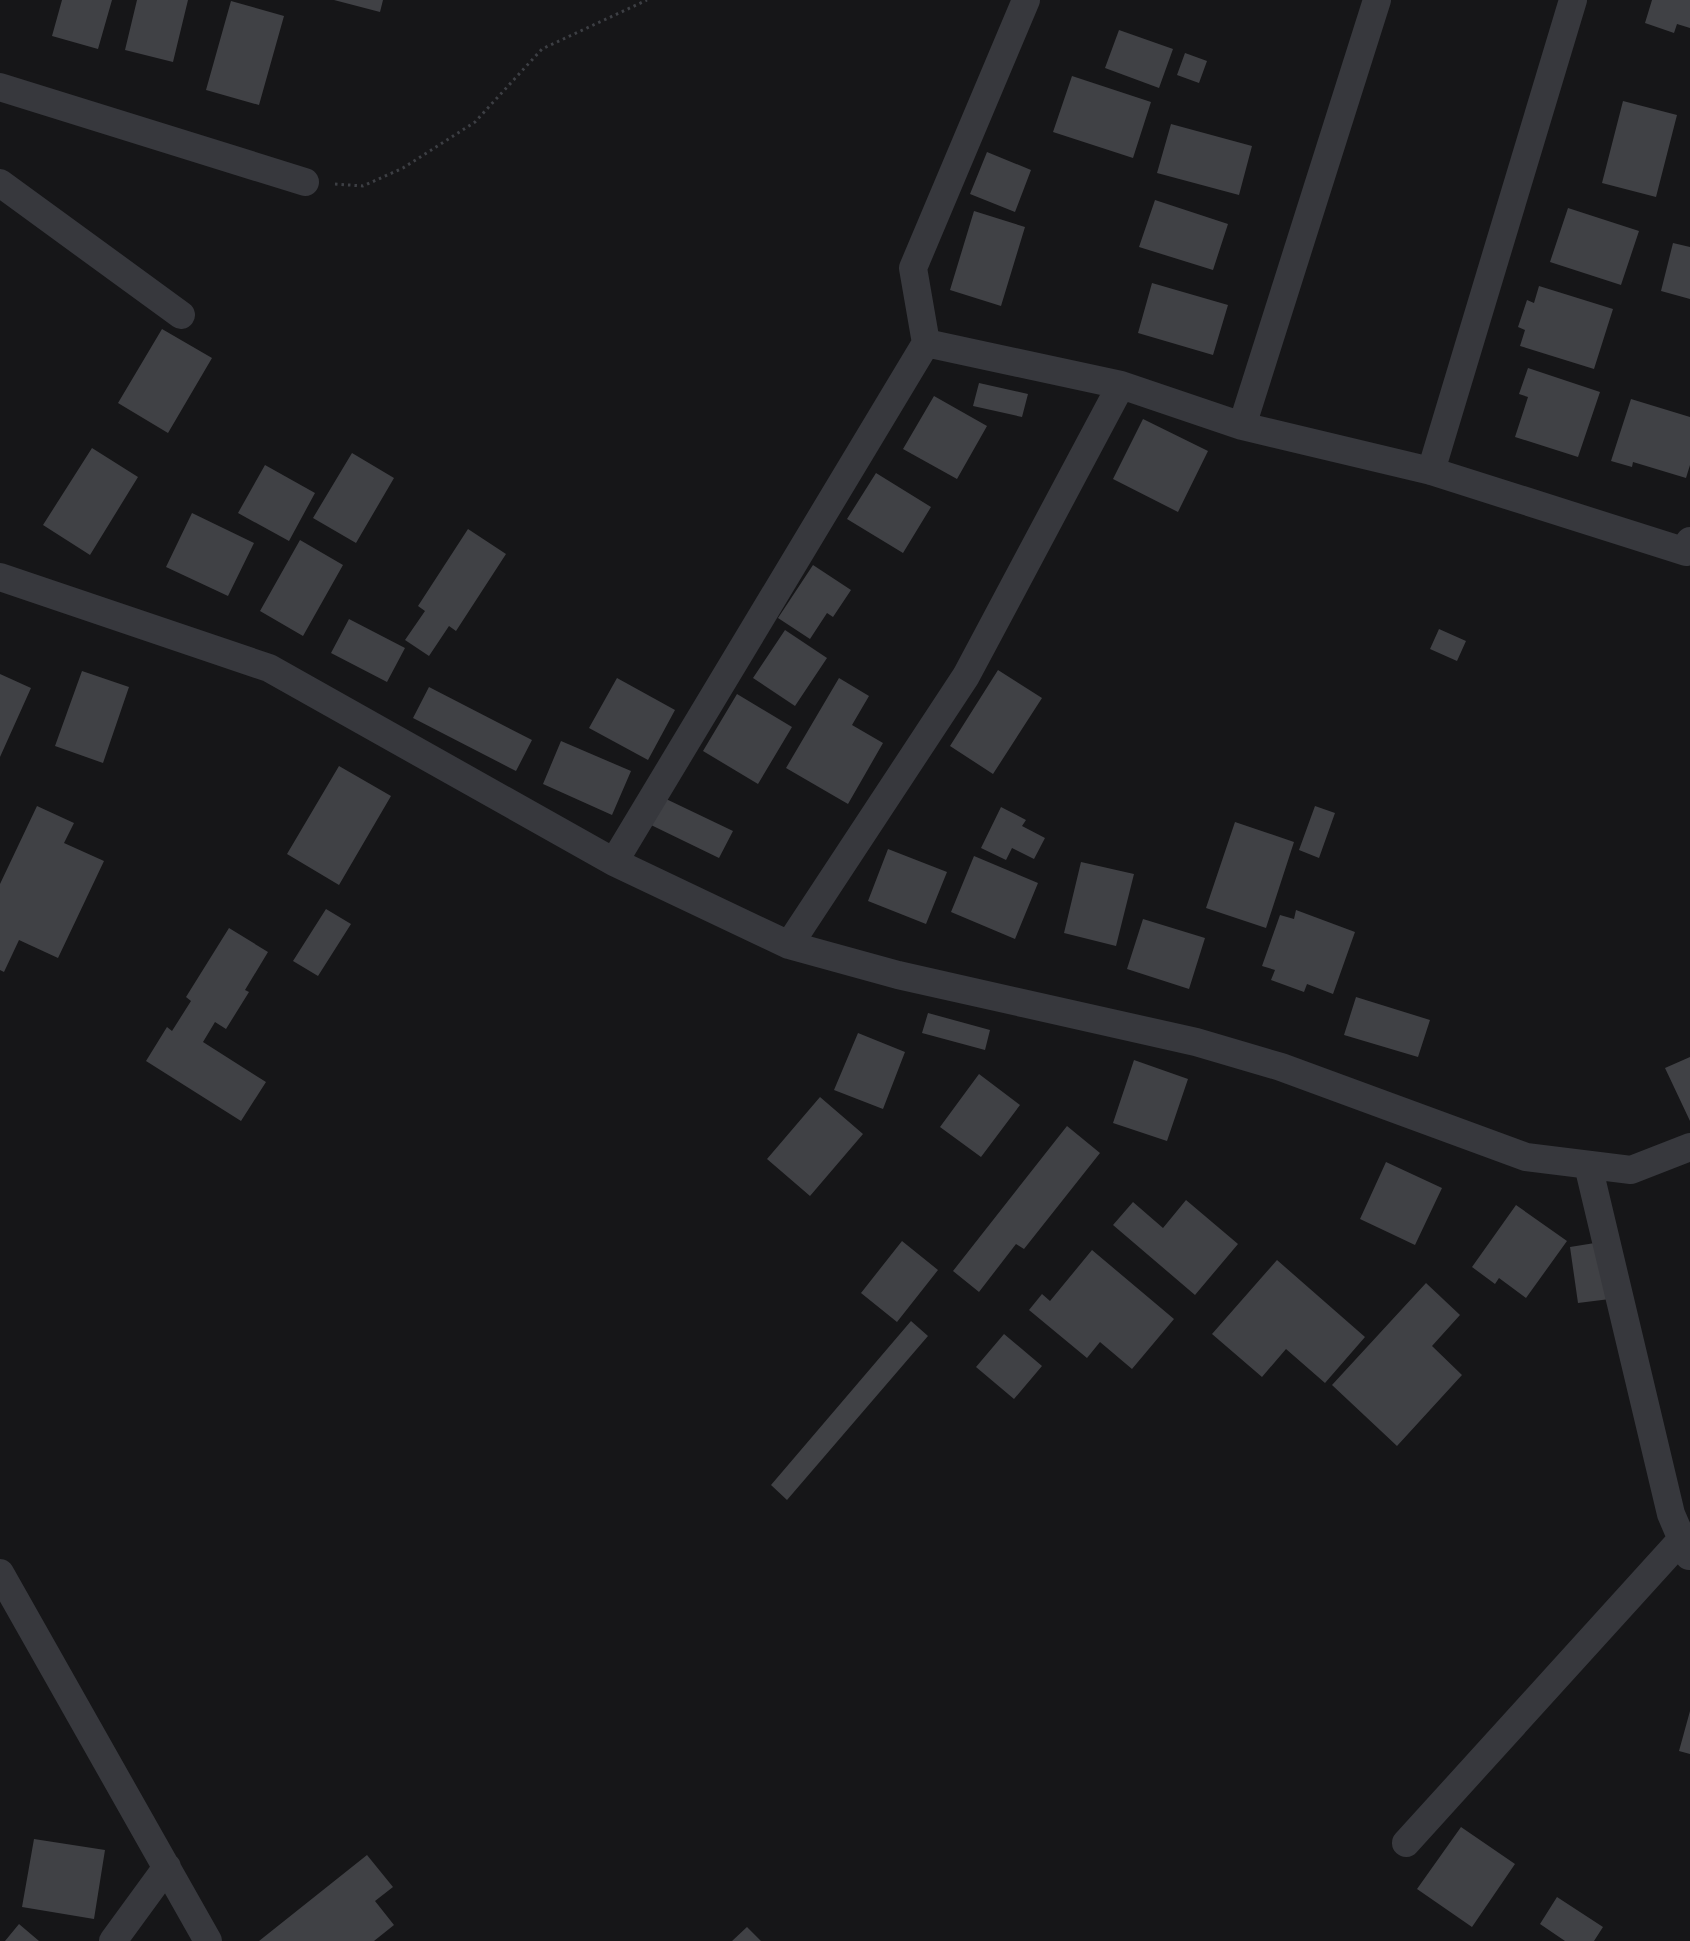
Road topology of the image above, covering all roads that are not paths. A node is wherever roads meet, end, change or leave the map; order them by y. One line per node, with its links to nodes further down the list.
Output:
1 (1026, 0): 8 (street)
2 (1377, 0): 10 (street)
3 (1573, 0): 11 (street)
4 (0, 87): 5 (street)
5 (305, 182)
6 (0, 183): 7 (street)
7 (181, 315)
8 (926, 343): 9 (street); 14 (street)
9 (1121, 385): 10 (street); 15 (street)
10 (1242, 426): 11 (street)
11 (1431, 471): 12 (street)
12 (1689, 548)
13 (0, 577): 14 (street)
14 (614, 862): 15 (street)
15 (789, 945): 17 (street)
16 (1690, 1147): 17 (street)
17 (1588, 1165): 18 (street)
18 (1686, 1549): 20 (street)
19 (0, 1574): 21 (street)
20 (1406, 1843)
21 (167, 1867): 22 (street); 23 (street)
22 (113, 1941)
23 (208, 1941)

